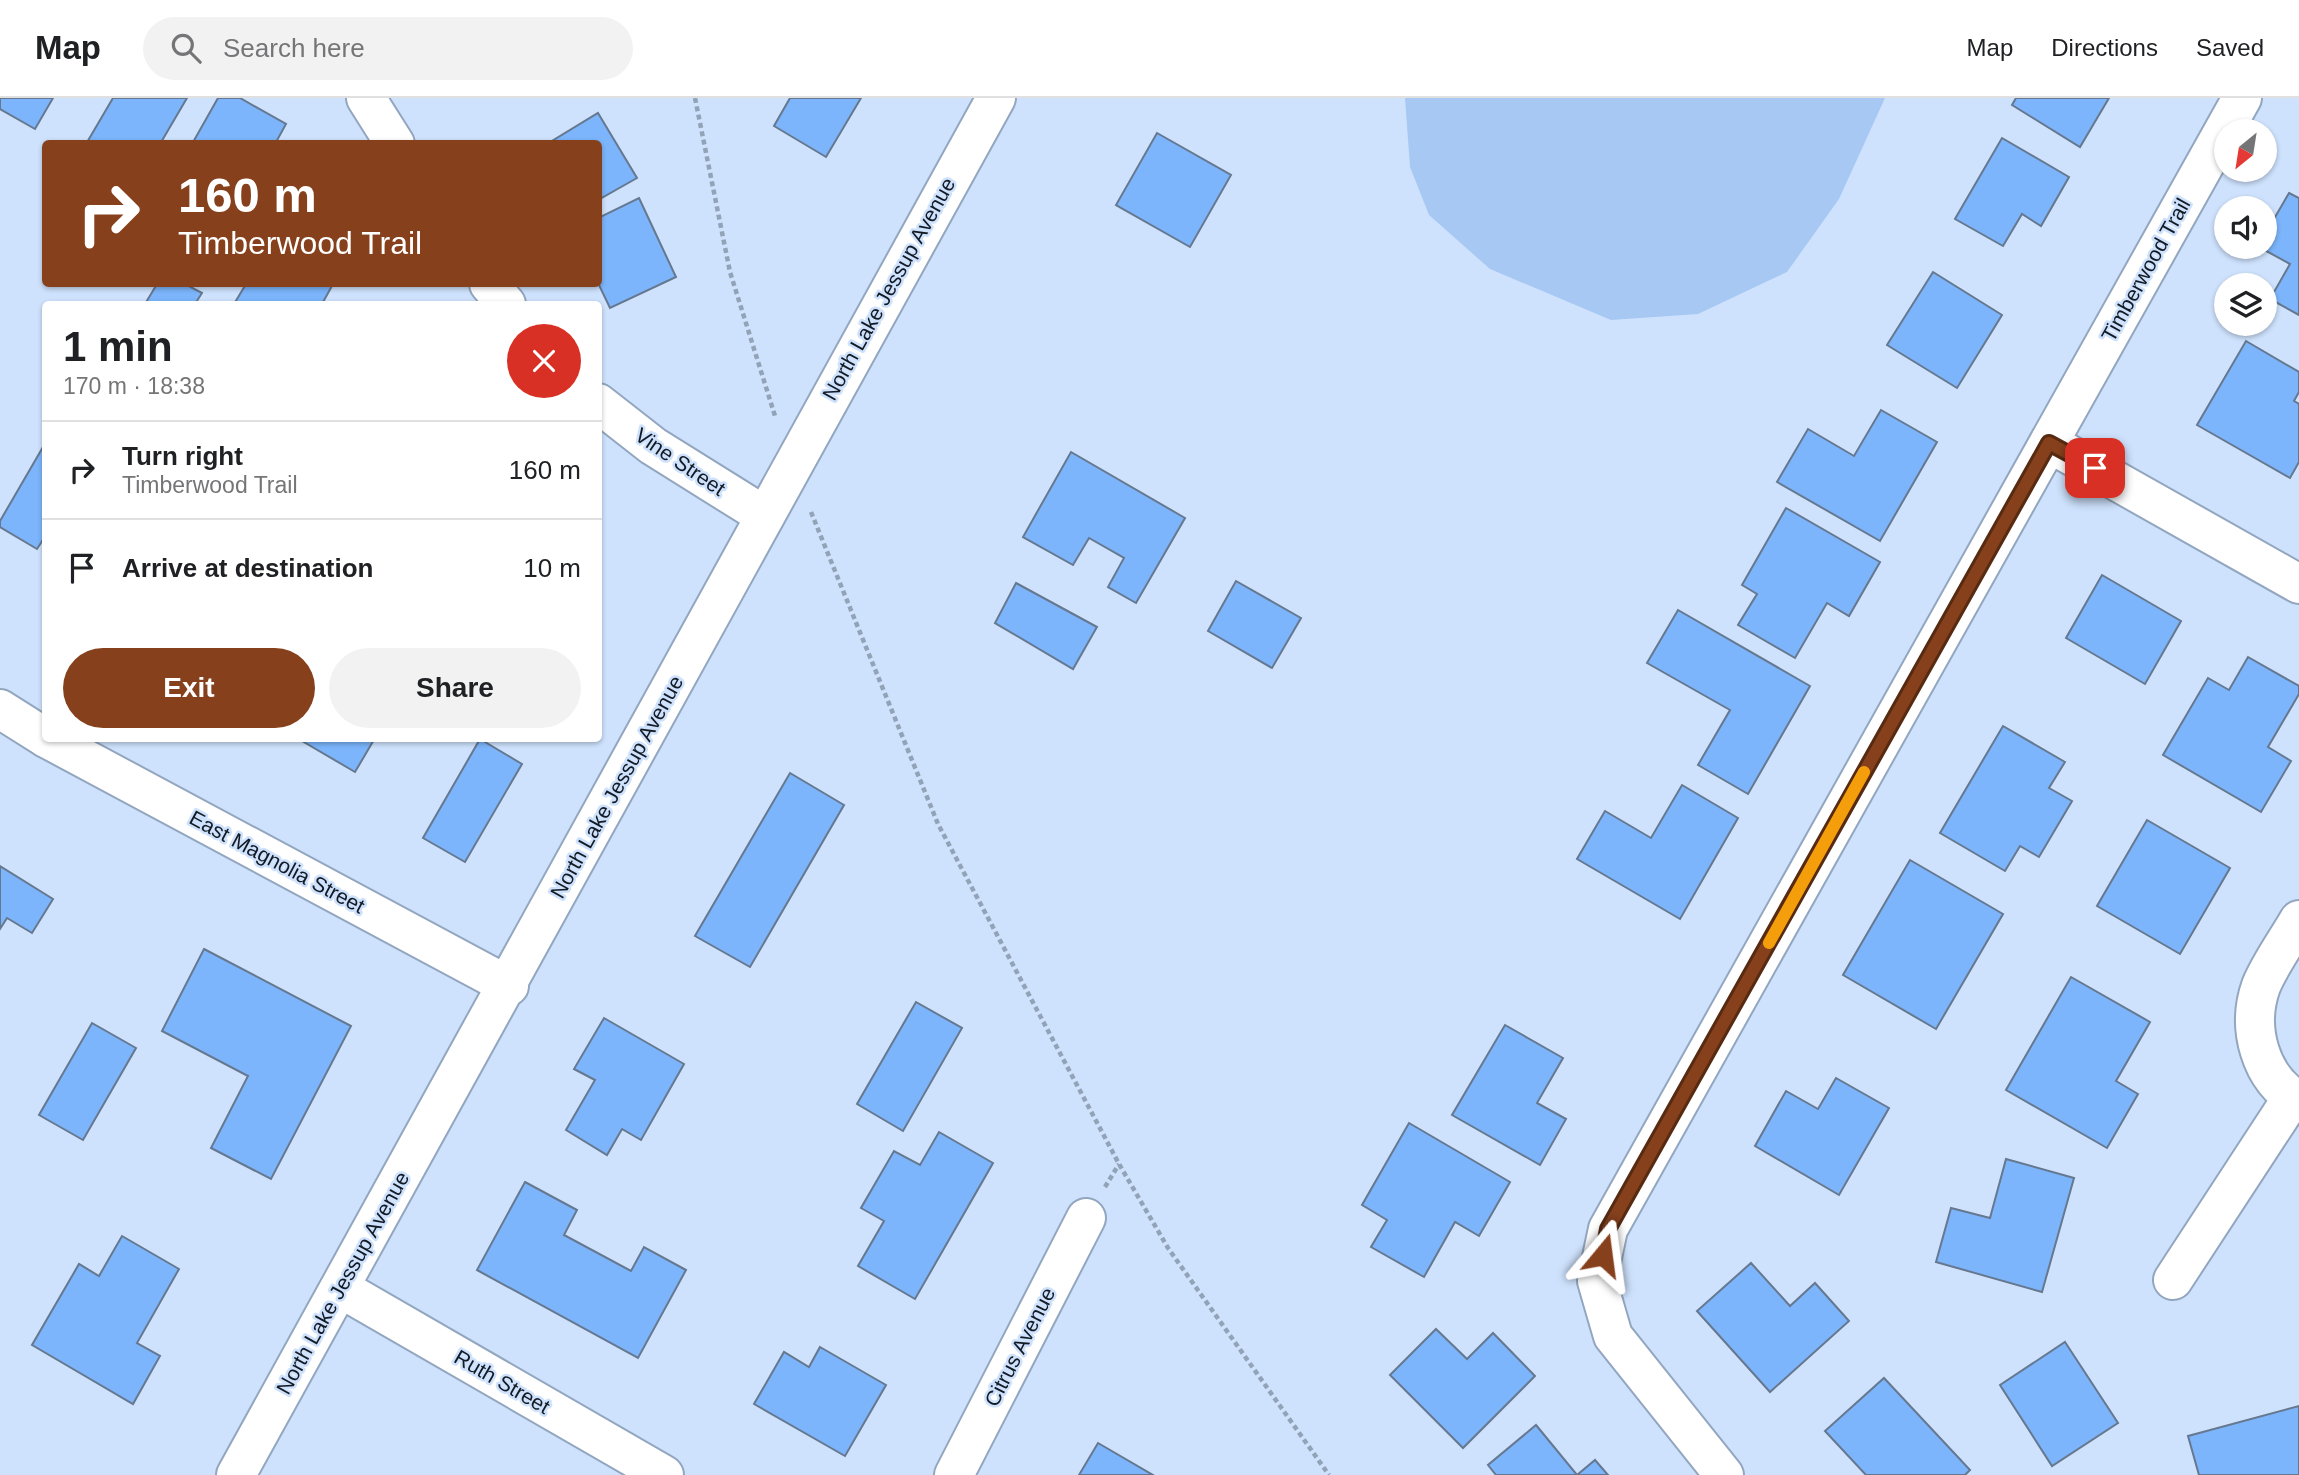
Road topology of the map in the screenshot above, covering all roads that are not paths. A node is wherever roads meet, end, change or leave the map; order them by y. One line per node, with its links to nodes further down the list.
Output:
1 (366, 98): 4 (street)
2 (996, 98): 9 (street, North Lake Jessup Avenue)
3 (2242, 98): 8 (street, Timberwood Trail)
4 (392, 140)
5 (492, 287): 6 (street)
6 (503, 301)
7 (602, 405): 9 (street, Vine Street)
8 (2049, 443): 10 (street); 23 (street, Timberwood Trail)
9 (765, 516): 15 (street, North Lake Jessup Avenue)
10 (2299, 584)
11 (0, 709): 12 (street, East Magnolia Street)
12 (42, 735)
13 (53, 742): 15 (street, East Magnolia Street)
14 (2299, 920): 16 (street)
15 (509, 986): 19 (street, North Lake Jessup Avenue)
16 (2296, 1100): 18 (street)
17 (1086, 1218): 22 (street, Citrus Avenue)
18 (2174, 1280)
19 (340, 1288): 20 (street, North Lake Jessup Avenue); 21 (street, Ruth Street)
20 (236, 1475)
21 (664, 1475)
22 (954, 1475)
23 (1724, 1475)

